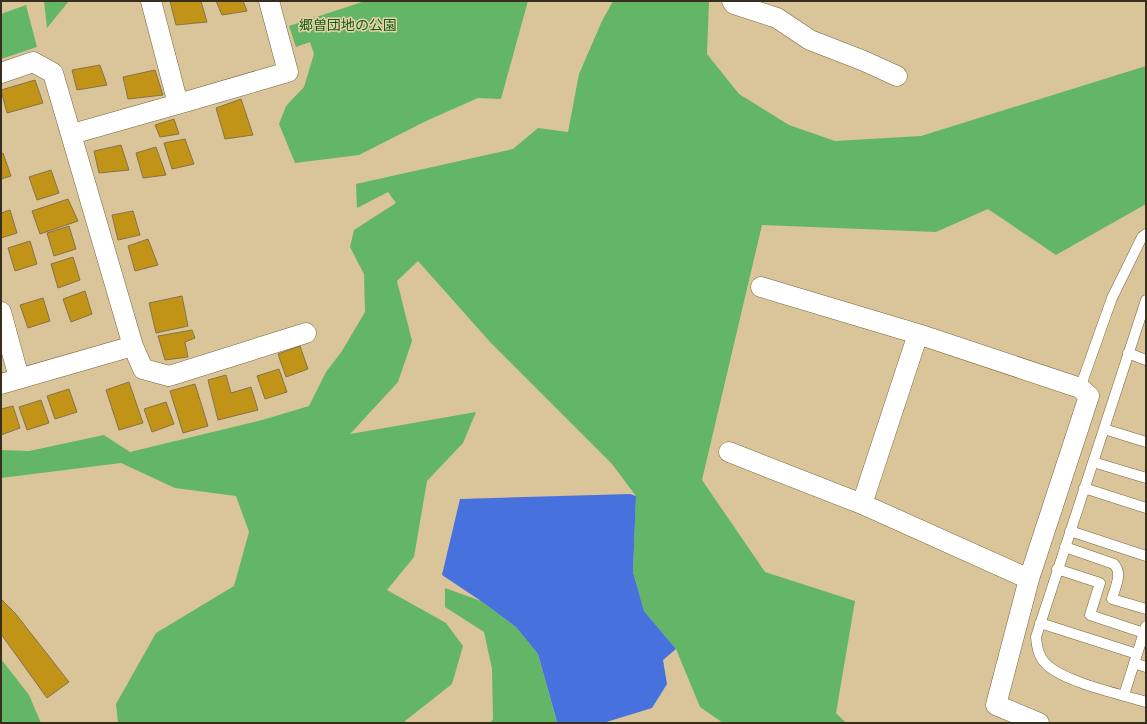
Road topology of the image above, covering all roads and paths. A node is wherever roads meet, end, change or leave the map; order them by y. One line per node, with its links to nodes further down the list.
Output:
1 (151, 1): 6 (street)
2 (269, 1): 6 (street)
3 (732, 1): 5 (street)
4 (1, 73): 7 (street)
5 (897, 76)
6 (178, 104): 7 (street)
7 (72, 134): 15 (street)
8 (1146, 234): 19 (lane)
9 (761, 288): 14 (street)
10 (1146, 300): 12 (lane)
11 (1, 312): 18 (street)
12 (1141, 330): 16 (lane)
13 (306, 332): 15 (street)
14 (918, 334): 19 (street); 26 (street)
15 (133, 346): 18 (street)
16 (1128, 354): 17 (lane); 20 (lane)
17 (1146, 360)
18 (10, 381)
19 (1080, 388): 32 (street)
20 (1104, 429): 21 (lane); 23 (lane)
21 (1146, 442)
22 (729, 452): 26 (street)
23 (1093, 462): 24 (lane); 25 (lane)
24 (1146, 478)
25 (1084, 488): 27 (lane); 28 (lane)
26 (862, 504): 32 (street)
27 (1146, 508)
28 (1070, 531): 29 (lane); 30 (lane)
29 (1064, 547): 31 (lane); 33 (lane)
30 (1146, 556)
31 (1057, 569): 34 (lane); 35 (lane)
32 (1029, 579): 40 (street)
33 (1146, 609)
34 (1040, 623): 36 (lane); 38 (lane)
35 (1145, 629): 36 (lane)
36 (1136, 658): 37 (lane); 38 (lane)
37 (1146, 667)
38 (1124, 695): 39 (lane)
39 (1146, 702)
40 (1039, 723)

